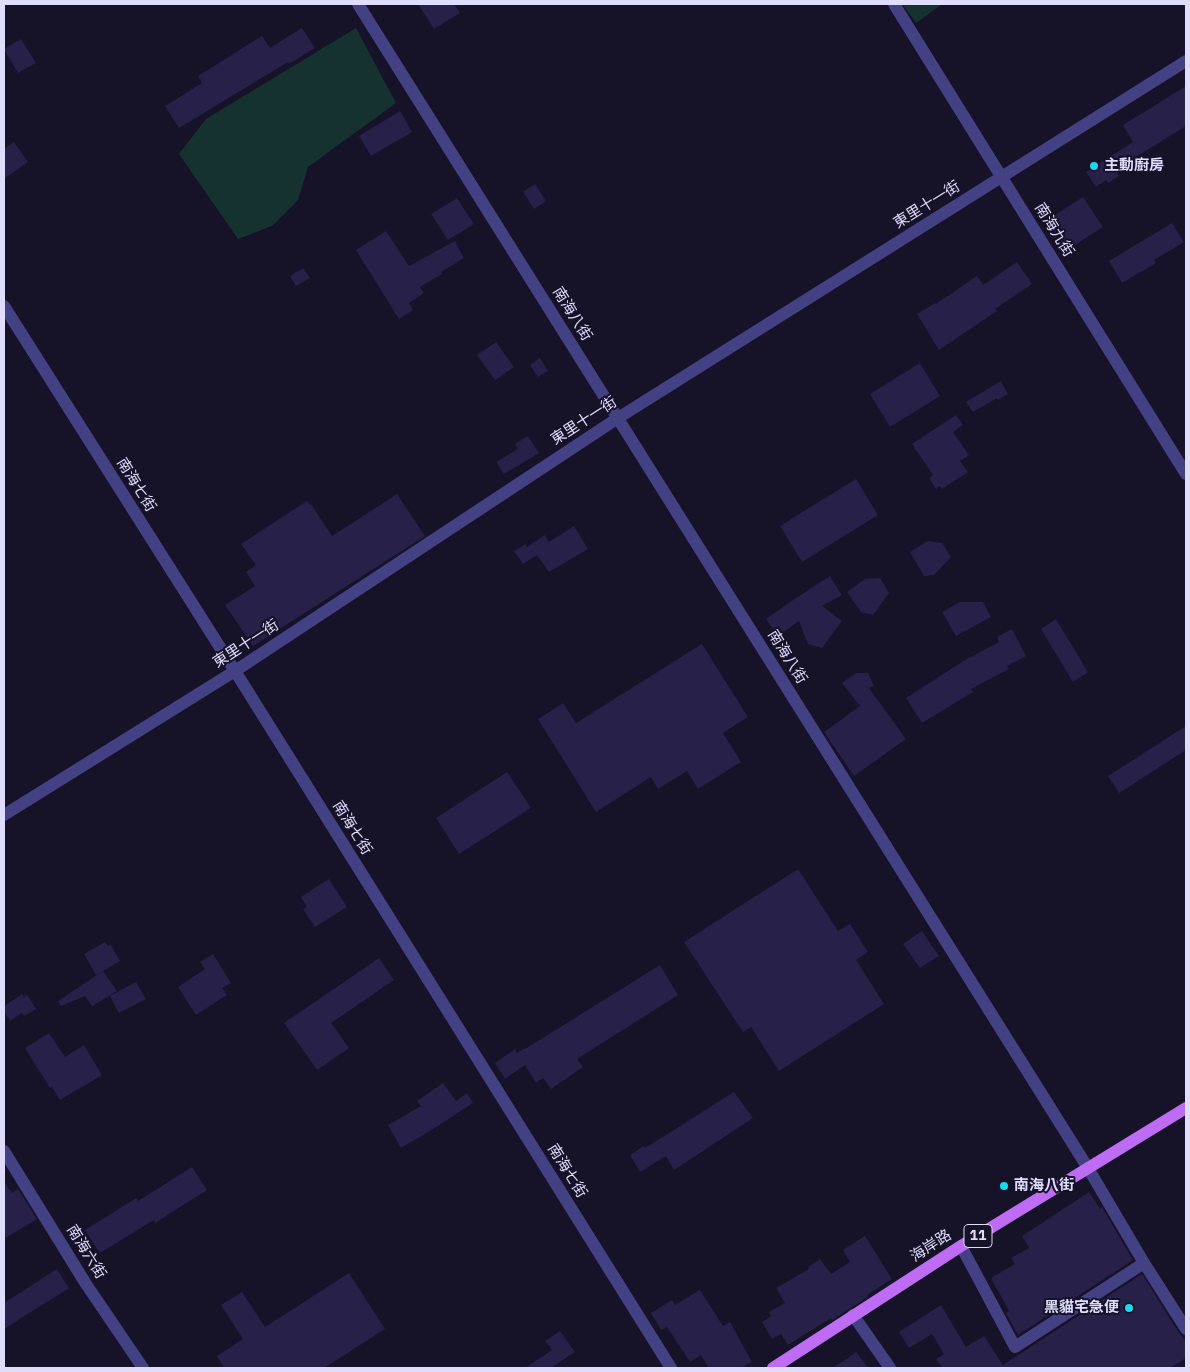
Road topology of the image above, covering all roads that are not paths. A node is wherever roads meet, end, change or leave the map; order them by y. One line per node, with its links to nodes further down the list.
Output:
1 (358, 4): 6 (street, 南海八街)
2 (894, 4): 4 (street, 南海九街)
3 (1186, 61): 4 (street, 東里十一街)
4 (1002, 176): 6 (street, 東里十一街); 7 (street, 南海九街)
5 (4, 306): 8 (street, 南海七街)
6 (618, 418): 8 (street, 東里十一街); 12 (street, 南海八街)
7 (1186, 474)
8 (234, 671): 9 (street, 東里十一街); 18 (street, 南海七街)
9 (4, 815)
10 (1186, 1108): 12 (main road, 海岸路 / 11)
11 (4, 1151): 17 (street, 南海六街)
12 (1088, 1168): 13 (main road, 海岸路 / 11); 14 (street, 南海八街)
13 (961, 1246): 14 (street); 15 (main road, 海岸路 / 11)
14 (1144, 1263): 16 (street, 南海八街)
15 (854, 1315): 19 (main road, 海岸路 / 11); 20 (street)
16 (1186, 1329)
17 (143, 1368)
18 (671, 1368)
19 (773, 1368)
20 (890, 1368)

